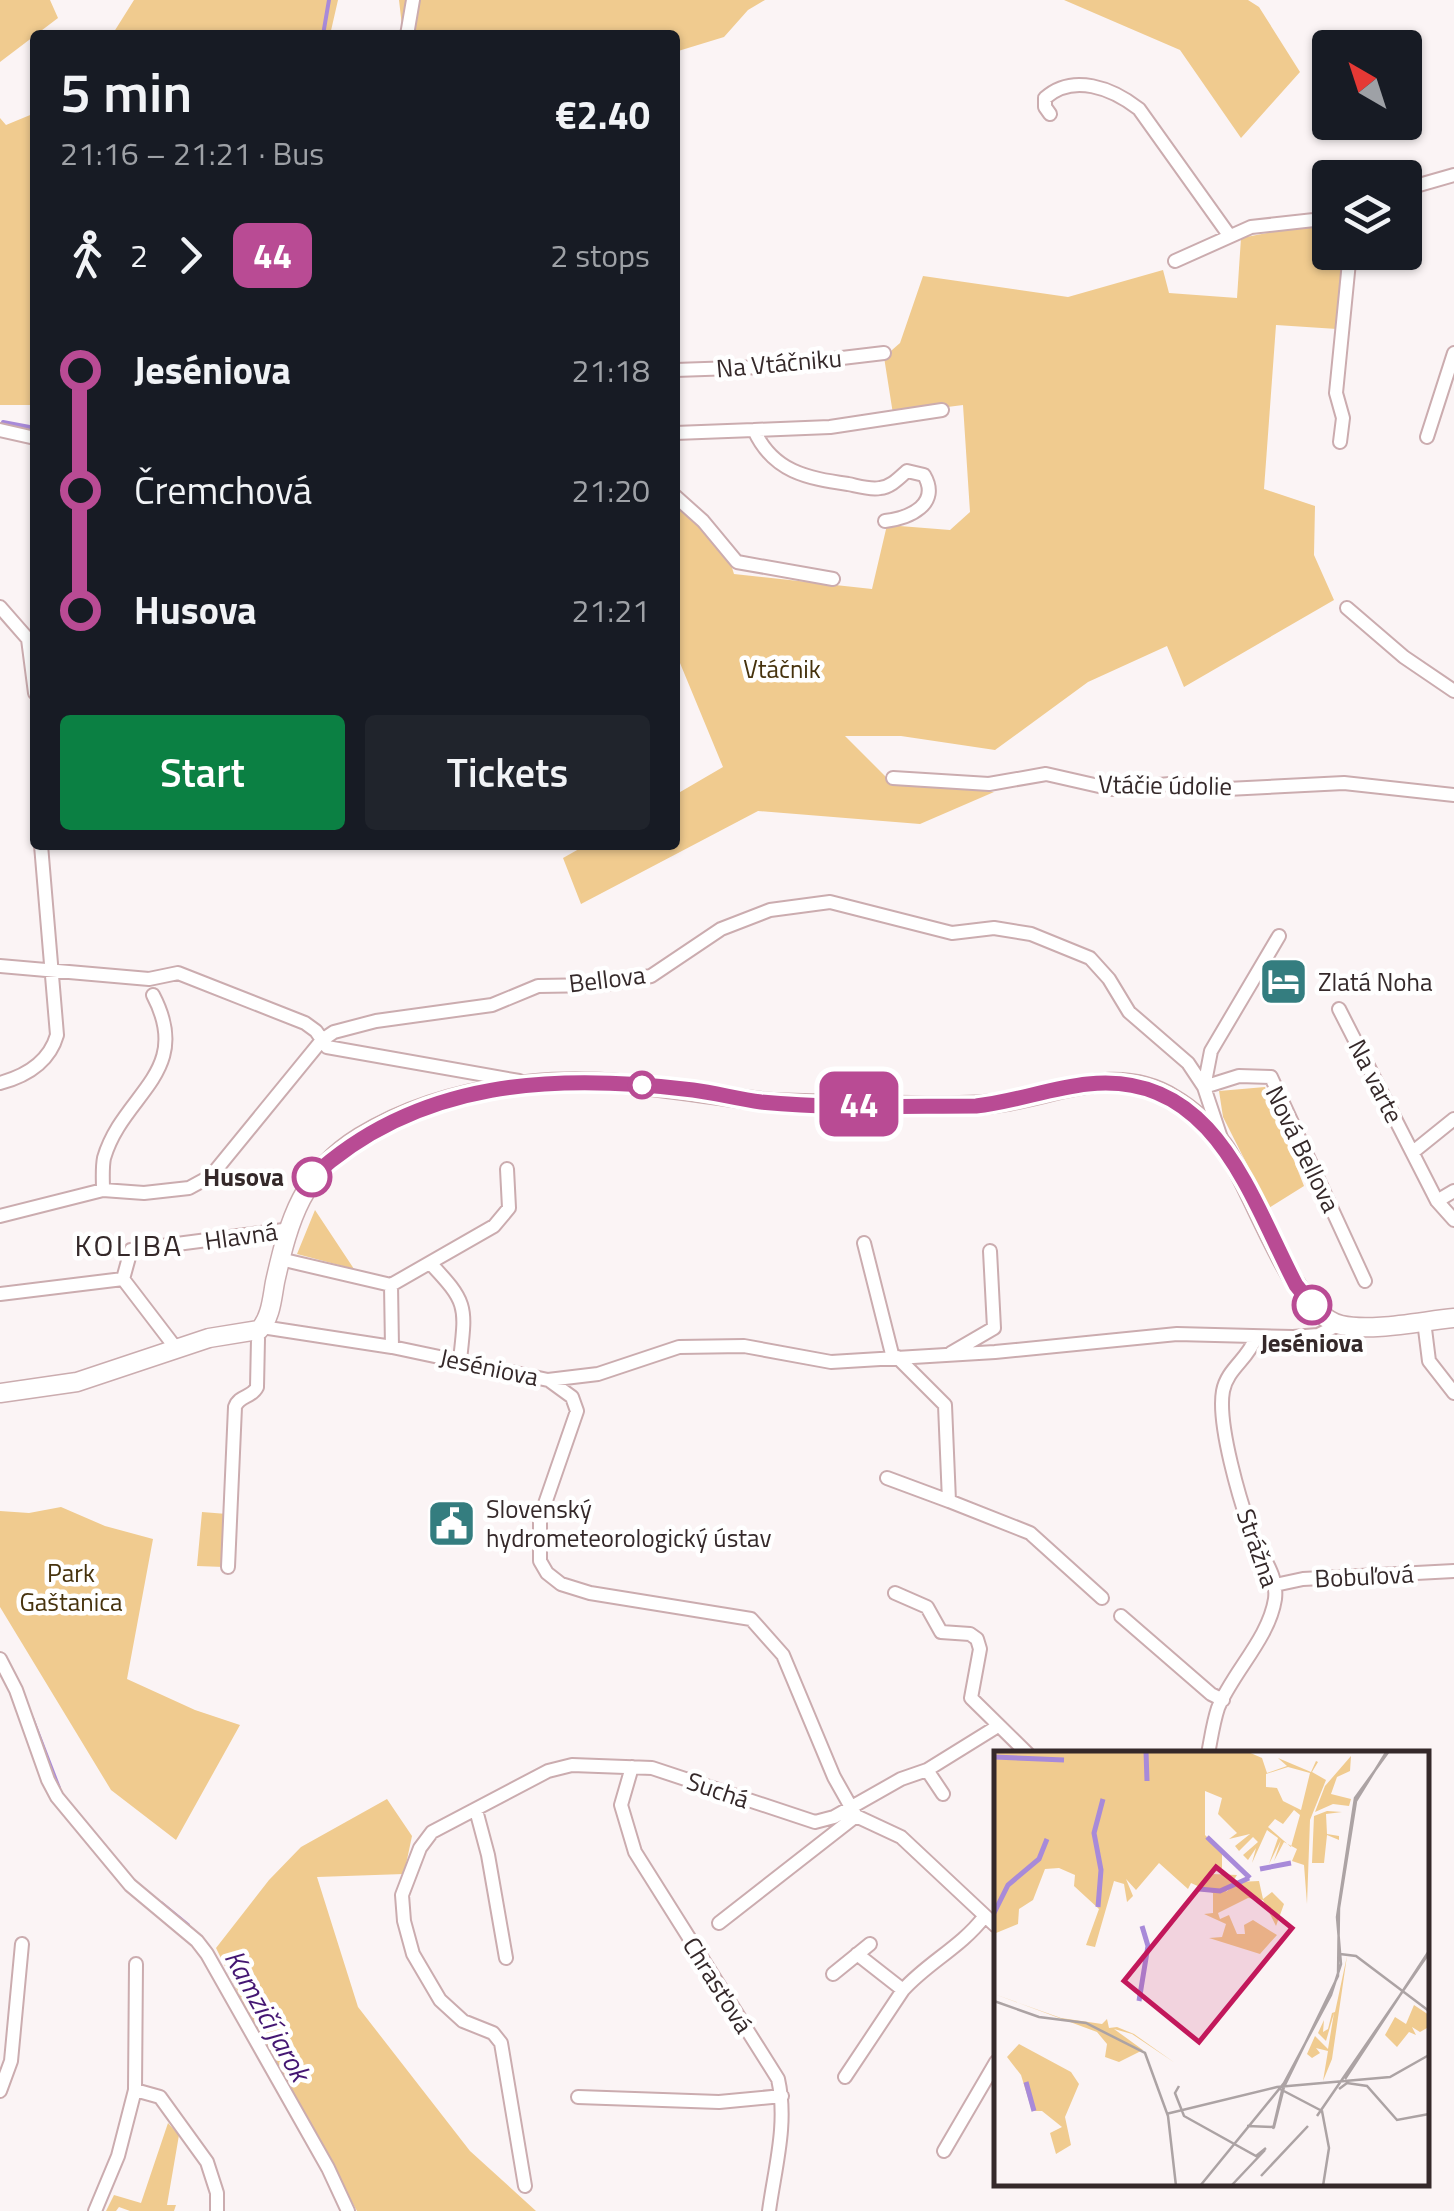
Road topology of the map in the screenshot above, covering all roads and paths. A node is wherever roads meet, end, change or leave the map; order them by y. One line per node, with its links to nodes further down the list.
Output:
1 (414, 0): 2 (street)
2 (408, 30)
3 (1050, 114): 7 (street)
4 (1454, 175): 5 (street)
5 (1422, 184)
6 (1312, 220): 7 (street)
7 (1229, 235): 8 (street)
8 (1175, 261)
9 (1348, 270): 19 (street)
10 (884, 352): 12 (street, Na Vtáčniku)
11 (1454, 352): 18 (street)
12 (680, 370)
13 (942, 410): 15 (street)
14 (0, 430): 17 (street)
15 (754, 430): 16 (street); 21 (street)
16 (680, 432)
17 (30, 437)
18 (1426, 437)
19 (1340, 442)
20 (680, 500): 22 (street)
21 (885, 521)
22 (833, 580)
23 (0, 607): 25 (street)
24 (1347, 608): 26 (street)
25 (30, 655)
26 (1454, 691)
27 (893, 778): 28 (street, Vtáčie údolie)
28 (1454, 795)
29 (42, 850): 32 (street)
30 (1279, 936): 38 (street)
31 (0, 966): 32 (street)
32 (52, 970): 35 (street); 36 (street)
33 (153, 995): 43 (street)
34 (1340, 1009): 41 (street, Na varte)
35 (322, 1040): 37 (street); 38 (street, Bellova); 43 (street)
36 (0, 1083)
37 (536, 1083): 40 (street, Hlavná); 48 (street, Hlavná)
38 (1204, 1086): 40 (street, Bellova); 54 (street, Nová Bellova)
39 (1454, 1118): 41 (street, Na varte)
40 (1224, 1146): 59 (street, Hlavná)
41 (1413, 1152): 45 (street, Na varte)
42 (507, 1169): 52 (street)
43 (103, 1190): 46 (street)
44 (1454, 1191): 45 (street)
45 (1437, 1200): 47 (street, Na varte)
46 (0, 1216)
47 (1454, 1220)
48 (291, 1229): 51 (street); 53 (street, Hlavná)
49 (864, 1242): 66 (street)
50 (990, 1250): 64 (street)
51 (280, 1258): 55 (street); 60 (street)
52 (430, 1262): 55 (street); 67 (street)
53 (123, 1279): 56 (street); 62 (street)
54 (1365, 1281)
55 (391, 1286): 63 (street)
56 (0, 1294)
57 (1454, 1318): 58 (street)
58 (1424, 1321): 59 (street); 71 (street)
59 (1340, 1324): 61 (street, Jeséniova)
60 (258, 1330): 62 (street, Jeséniova); 63 (street, Jeséniova); 74 (street)
61 (1254, 1338): 64 (street, Jeséniova); 76 (street, Strážna)
62 (175, 1347): 70 (street, Jeséniova)
63 (392, 1347): 67 (street, Jeséniova)
64 (949, 1354): 65 (street, Jeséniova)
65 (929, 1356): 66 (street, Jeséniova); 69 (street)
66 (895, 1358): 68 (street, Jeséniova); 69 (street)
67 (460, 1360): 68 (street, Jeséniova)
68 (548, 1380): 89 (street)
69 (922, 1382): 73 (street)
70 (0, 1392)
71 (1454, 1393)
72 (887, 1478): 73 (street)
73 (949, 1501): 78 (street)
74 (228, 1567)
75 (1454, 1571): 76 (street, Bobuľová)
76 (1275, 1585): 81 (street, Strážna)
77 (895, 1593): 82 (street)
78 (1102, 1598)
79 (1121, 1616): 81 (street)
80 (0, 1660): 109 (street)
81 (1223, 1700): 84 (street, Strážna)
82 (998, 1726): 83 (street); 86 (street, Suchá)
83 (1025, 1751)
84 (1209, 1751)
85 (632, 1767): 88 (street, Suchá); 89 (street, Suchá); 103 (street, Chrasťová)
86 (927, 1770): 87 (street); 89 (street, Suchá)
87 (943, 1794)
88 (476, 1810): 95 (street); 106 (street, Suchá)
89 (852, 1811): 90 (street); 91 (street)
90 (991, 1921): 98 (street)
91 (719, 1922)
92 (22, 1944): 102 (street)
93 (870, 1944): 94 (street)
94 (857, 1954): 97 (street); 98 (street)
95 (506, 1958)
96 (136, 1964): 101 (street)
97 (833, 1974)
98 (903, 1990): 100 (street)
99 (994, 2065): 105 (street)
100 (845, 2077)
101 (134, 2090): 107 (street); 108 (street)
102 (0, 2091)
103 (782, 2096): 104 (street); 110 (street, Chrasťová)
104 (578, 2097)
105 (944, 2151)
106 (524, 2186)
107 (95, 2211)
108 (218, 2211)
109 (348, 2211)
110 (769, 2211)

